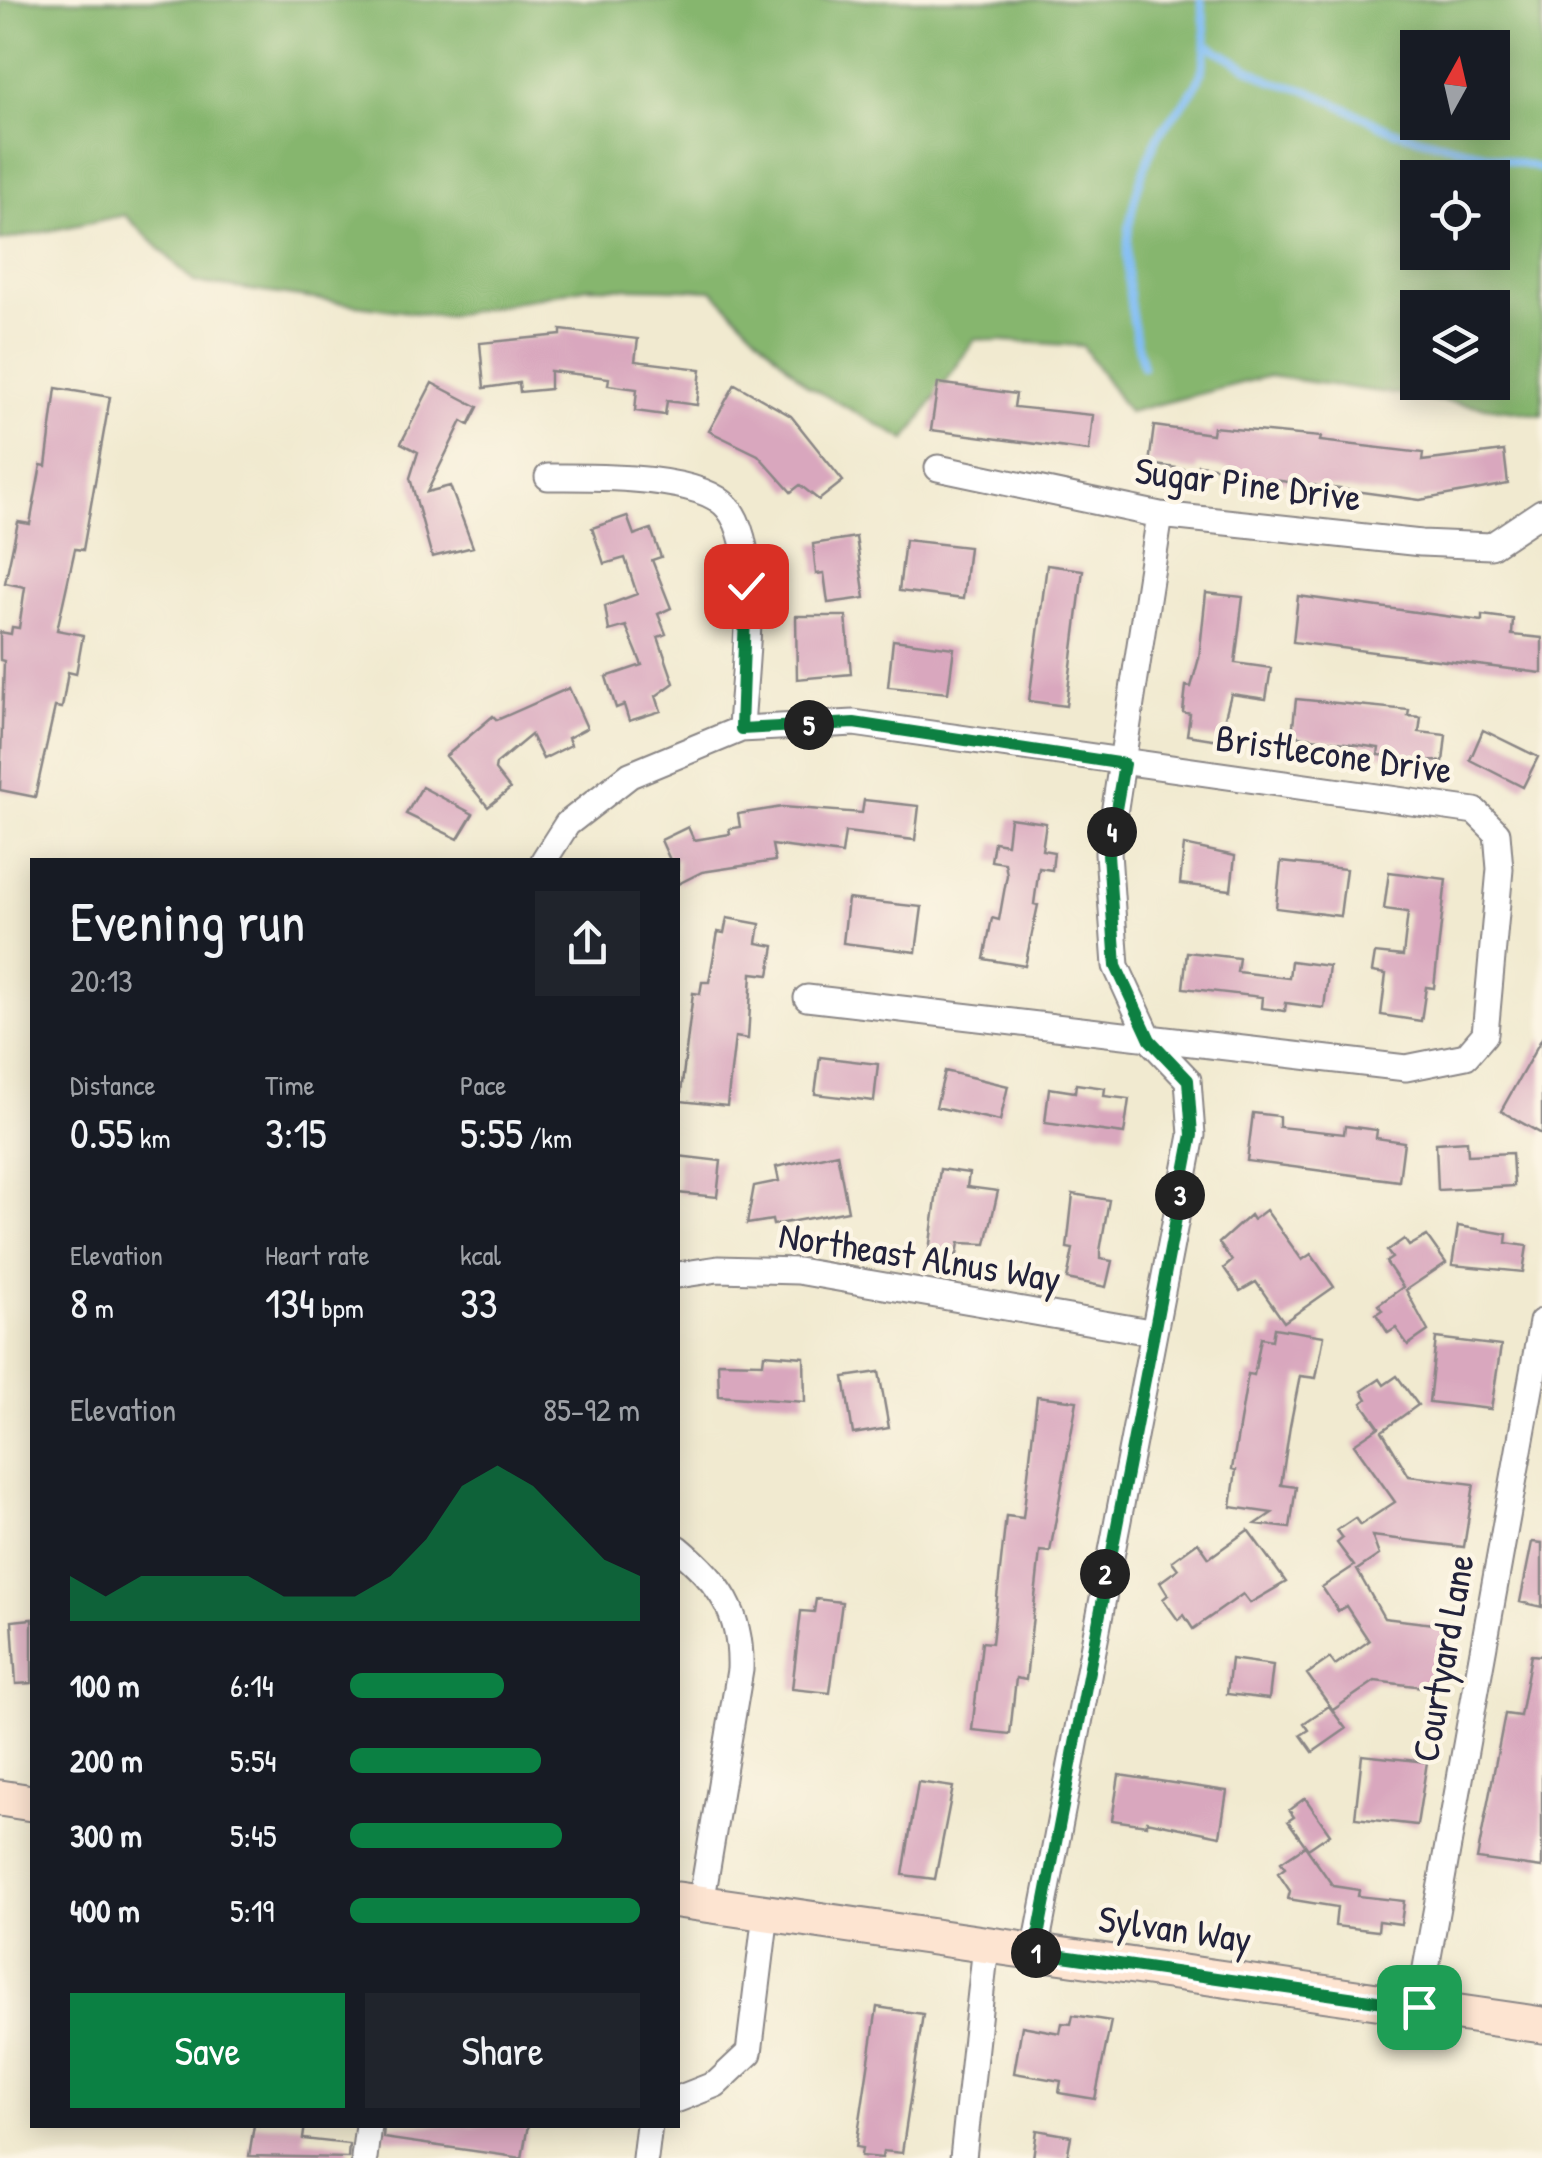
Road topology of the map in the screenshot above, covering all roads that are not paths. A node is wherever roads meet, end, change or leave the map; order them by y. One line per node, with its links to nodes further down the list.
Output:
1 (938, 468): 4 (street, Sugar Pine Drive)
2 (548, 476): 5 (street)
3 (1542, 512): 4 (street, Sugar Pine Drive)
4 (1160, 515): 6 (street)
5 (741, 729): 6 (street, Bristlecone Drive); 7 (street, Bristlecone Drive)
6 (1124, 764): 9 (street); 9 (street, Bristlecone Drive)
7 (545, 858)
8 (807, 998): 9 (street, Bristlecone Drive)
9 (1150, 1040): 12 (street)
10 (680, 1275): 12 (street, Northeast Alnus Way)
11 (1542, 1322): 20 (street, Courtyard Lane)
12 (1150, 1332): 19 (street)
13 (680, 1550): 16 (street)
14 (0, 1798): 15 (main road)
15 (30, 1803)
16 (689, 1902): 17 (main road, Sylvan Way)
17 (766, 1912): 18 (main road, Sylvan Way); 22 (street)
18 (986, 1945): 19 (main road, Sylvan Way); 27 (street)
19 (1035, 1952): 20 (main road, Sylvan Way)
20 (1419, 2007): 21 (main road, Sylvan Way)
21 (1542, 2025)
22 (680, 2098)
23 (368, 2128): 25 (street)
24 (650, 2128): 26 (street)
25 (364, 2158)
26 (645, 2158)
27 (963, 2158)

